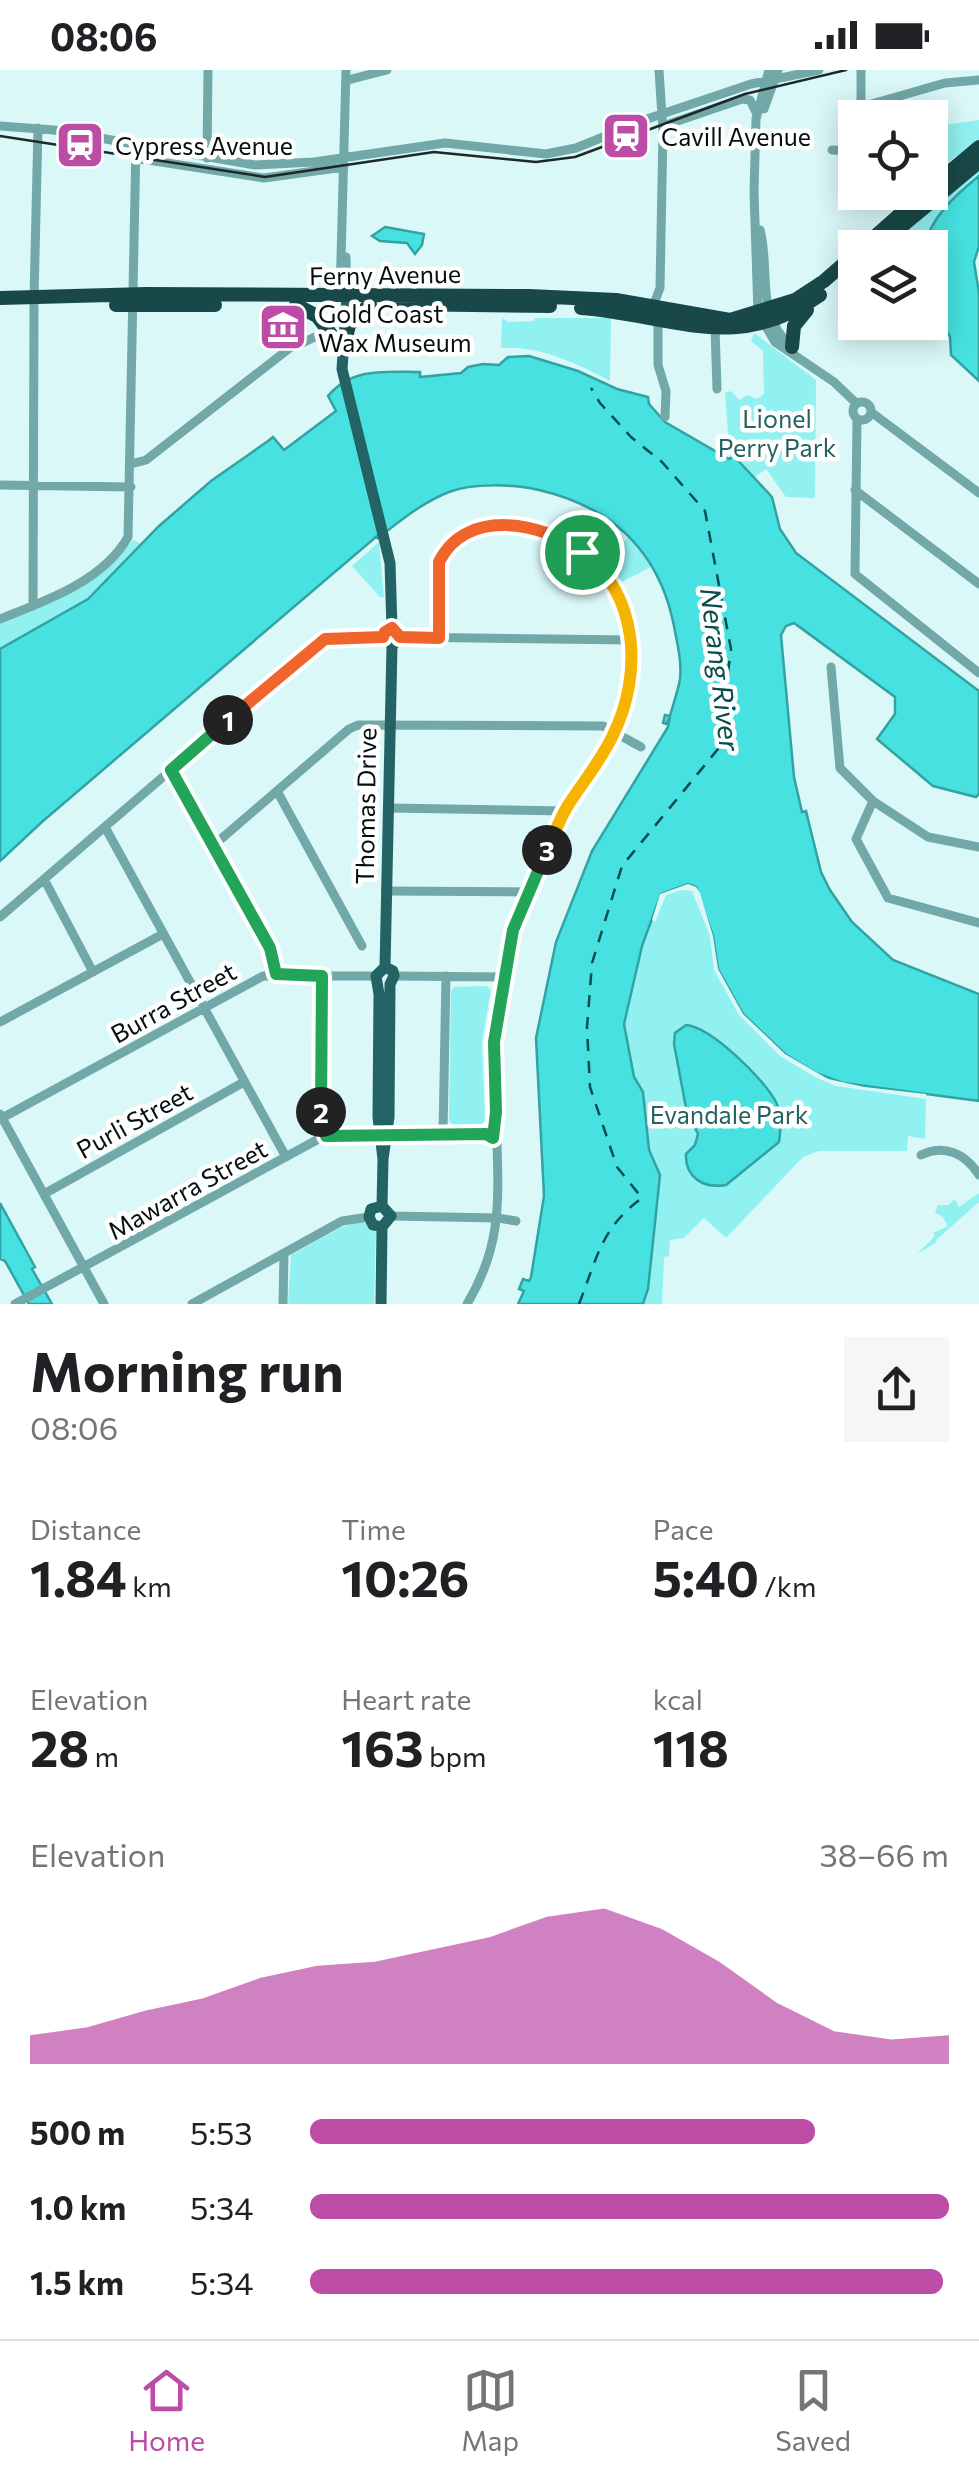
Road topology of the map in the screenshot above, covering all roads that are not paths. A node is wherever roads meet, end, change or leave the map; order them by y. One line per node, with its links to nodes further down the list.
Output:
1 (208, 70): 23 (street)
2 (387, 70): 7 (street)
3 (660, 70): 12 (street)
4 (819, 70): 6 (street)
5 (862, 70): 10 (street)
6 (788, 73): 8 (street)
7 (347, 75): 24 (street)
8 (772, 77): 12 (street); 13 (street); 17 (street)
9 (979, 80): 11 (street)
10 (861, 100)
11 (895, 100)
12 (662, 114): 15 (street); 24 (street)
13 (757, 115): 15 (street); 17 (street)
14 (0, 126): 16 (street)
15 (663, 126): 42 (street)
16 (38, 128): 18 (street); 37 (street)
17 (757, 130): 44 (street)
18 (136, 143): 22 (street); 23 (street)
19 (979, 147): 26 (highway)
20 (832, 150): 21 (street)
21 (838, 151)
22 (136, 158): 24 (street); 35 (street)
23 (207, 158): 24 (street)
24 (344, 162): 36 (street)
25 (979, 162): 29 (highway)
26 (948, 173)
27 (905, 210): 28 (highway)
28 (882, 230)
29 (898, 230)
30 (838, 268): 44 (highway)
31 (838, 280): 34 (highway)
32 (420, 295): 36 (highway, Ferny Avenue); 40 (highway); 42 (highway, Ferny Avenue)
33 (0, 298): 37 (highway, Ferny Avenue)
34 (817, 298): 44 (highway); 47 (highway)
35 (133, 300): 36 (highway, Ferny Avenue); 37 (highway, Ferny Avenue); 38 (highway, Ferny Avenue); 55 (street)
36 (343, 301): 38 (highway, Ferny Avenue); 39 (highway, Ferny Avenue); 48 (main road, Thomas Drive)
37 (34, 302): 41 (highway, Ferny Avenue); 57 (street)
38 (296, 304): 46 (highway)
39 (370, 304): 40 (highway, Ferny Avenue); 48 (highway)
40 (478, 305): 43 (highway, Ferny Avenue)
41 (0, 306)
42 (648, 306): 44 (highway, Ferny Avenue)
43 (658, 318): 45 (highway, Ferny Avenue); 53 (street)
44 (765, 318): 45 (highway, Ferny Avenue); 47 (street); 49 (street)
45 (715, 328): 50 (street)
46 (333, 334): 48 (highway); 55 (street)
47 (792, 347): 49 (street)
48 (343, 350): 64 (main road, Thomas Drive)
49 (807, 362): 51 (street)
50 (717, 389)
51 (856, 404): 52 (street); 54 (street)
52 (871, 412): 54 (street); 60 (street)
53 (665, 417)
54 (857, 419): 59 (street)
55 (132, 464): 58 (street)
56 (0, 485): 57 (street)
57 (34, 486): 58 (street); 62 (street)
58 (131, 487): 62 (street)
59 (855, 490): 61 (street); 68 (street)
60 (979, 493)
61 (979, 584)
62 (33, 606): 63 (street)
63 (0, 619)
64 (392, 637): 65 (street); 69 (main road, Thomas Drive); 72 (street)
65 (439, 638): 66 (street); 66 (street)
66 (632, 640): 70 (street)
67 (831, 667): 74 (street)
68 (979, 673)
69 (389, 725): 70 (street); 73 (street); 75 (main road, Thomas Drive)
70 (616, 731): 71 (street); 76 (street)
71 (642, 747)
72 (171, 770): 77 (street); 78 (street)
73 (277, 791): 78 (street); 86 (street)
74 (874, 801): 79 (street); 84 (street)
75 (389, 808): 76 (street); 81 (main road, Thomas Drive)
76 (565, 810): 82 (street)
77 (105, 827): 80 (street); 85 (street)
78 (214, 845): 88 (street)
79 (979, 847)
80 (44, 880): 83 (street); 87 (street)
81 (386, 891): 82 (street); 91 (main road, Thomas Drive)
82 (528, 892): 92 (street)
83 (0, 917)
84 (979, 922)
85 (163, 934): 87 (street); 93 (street)
86 (362, 946)
87 (92, 972): 94 (street)
88 (276, 974): 89 (street, Burra Street); 93 (street, Burra Street)
89 (322, 976): 91 (street, Burra Street); 99 (street)
90 (446, 976): 91 (street, Burra Street); 92 (street, Burra Street); 98 (street)
91 (384, 977): 97 (main road, Thomas Drive)
92 (505, 977): 100 (street)
93 (204, 1008): 95 (street); 96 (street, Burra Street)
94 (0, 1022)
95 (244, 1082): 102 (street); 104 (street, Purli Street)
96 (1, 1116): 104 (street)
97 (383, 1134): 98 (street, Mawarra Street); 99 (street, Mawarra Street); 106 (main road, Thomas Drive)
98 (443, 1134): 100 (street, Mawarra Street)
99 (326, 1136): 102 (street, Mawarra Street)
100 (489, 1136): 107 (street)
101 (920, 1154): 103 (street)
102 (286, 1157): 110 (street, Mawarra Street)
103 (979, 1175)
104 (44, 1194): 110 (street)
105 (368, 1216): 106 (main road); 109 (street)
106 (385, 1216): 107 (street); 115 (main road, Thomas Drive)
107 (498, 1218): 108 (street); 116 (street)
108 (516, 1222)
109 (284, 1254): 113 (street); 114 (street)
110 (85, 1268): 111 (street, Mawarra Street); 112 (street)
111 (18, 1303)
112 (104, 1304)
113 (192, 1304)
114 (283, 1304)
115 (380, 1304)
116 (467, 1304)

